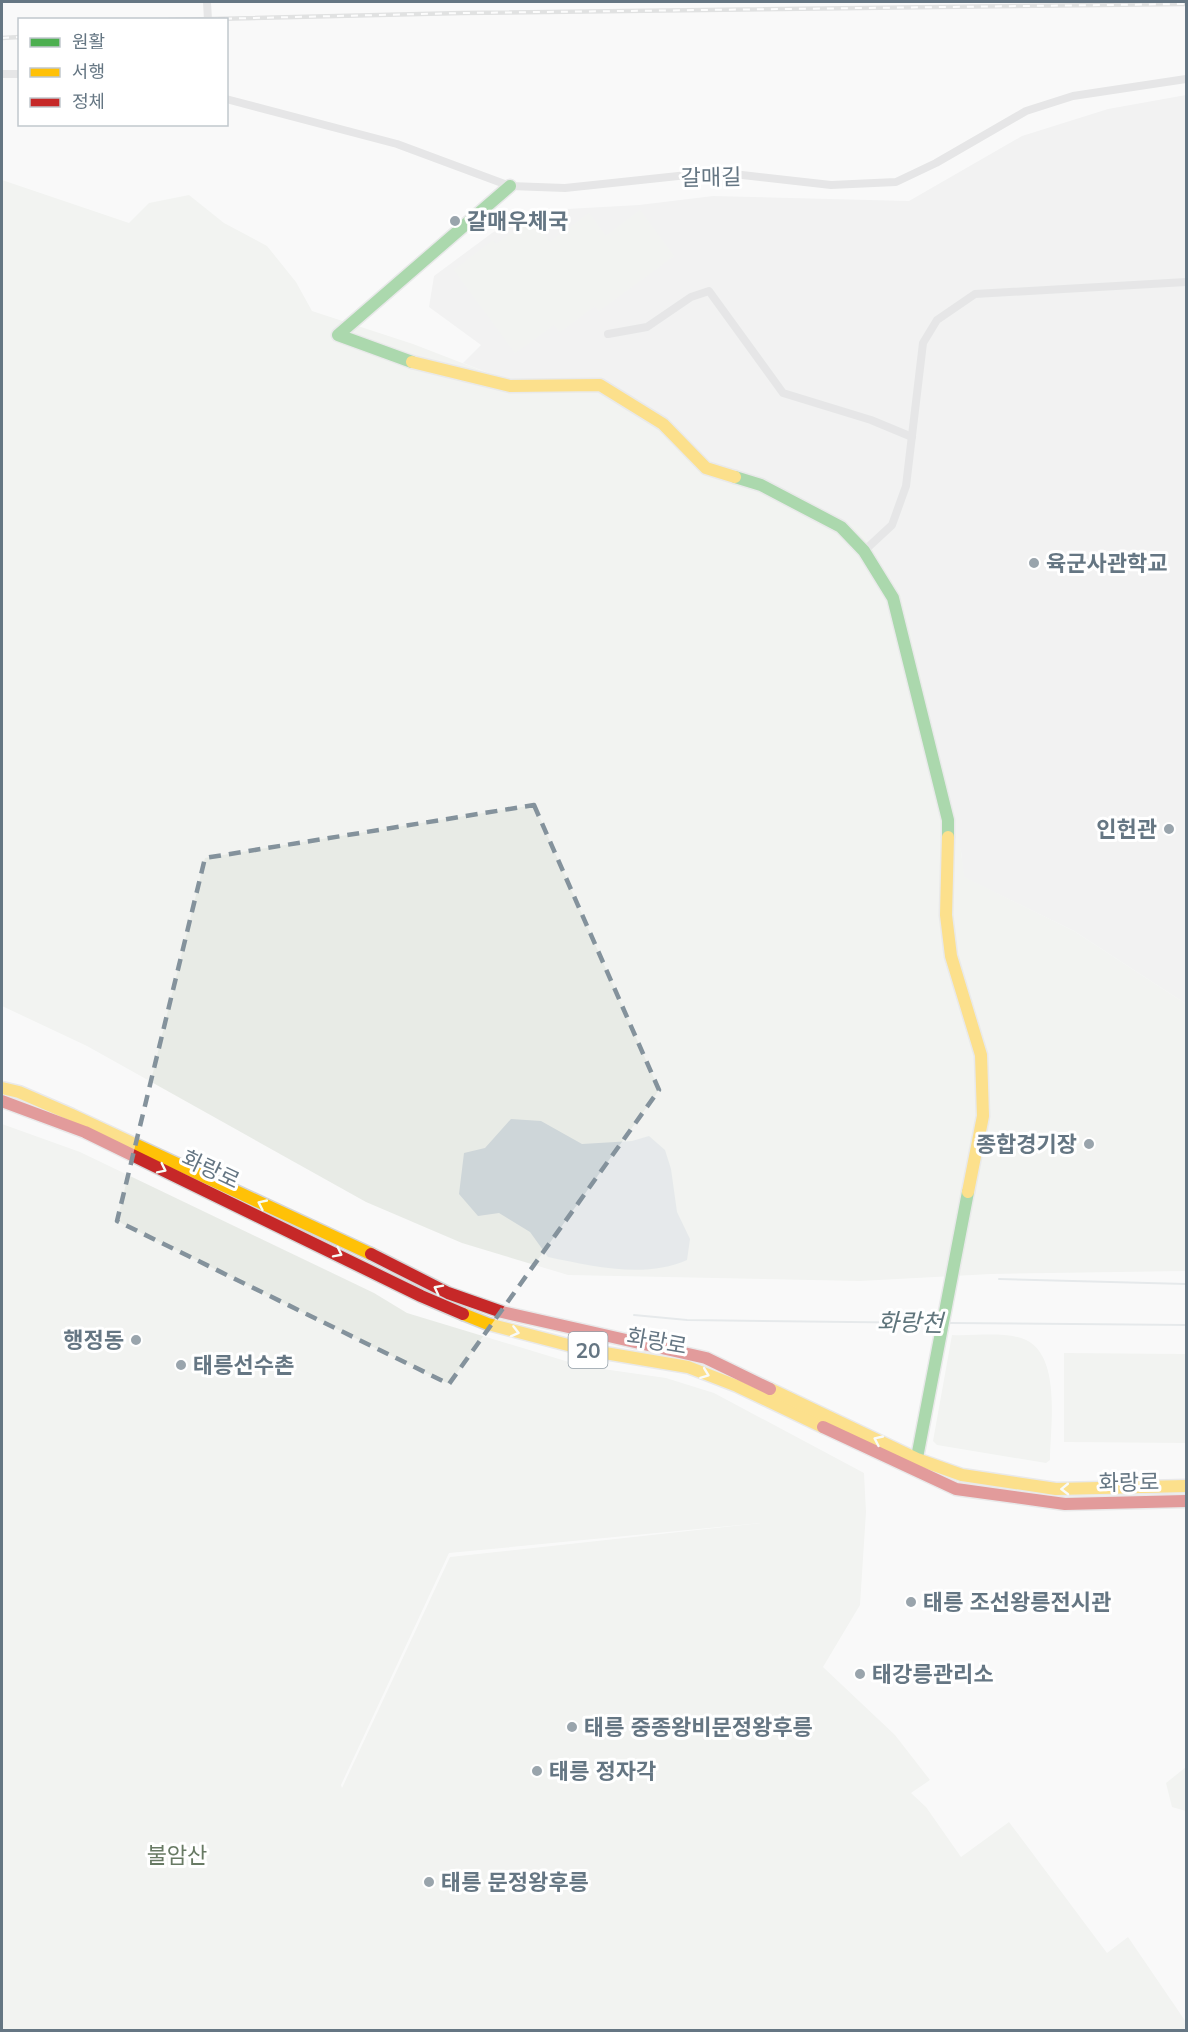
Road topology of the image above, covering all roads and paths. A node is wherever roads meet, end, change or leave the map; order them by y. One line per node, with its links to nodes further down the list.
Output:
1 (207, 2): 2 (street)
2 (208, 18)
3 (2, 74): 4 (street)
4 (18, 74)
5 (1186, 79): 7 (street, 갈매길)
6 (228, 100): 7 (street, 갈매길)
7 (510, 186): 11 (main road)
8 (1186, 282): 10 (street)
9 (608, 334): 10 (street)
10 (912, 437): 11 (street)
11 (864, 551): 14 (main road)
12 (2, 1088): 14 (main road, 화랑로 / 20, one-way to 12)
13 (2, 1101): 14 (main road, 화랑로 / 20, one-way to 14)
14 (916, 1464): 15 (main road, 화랑로 / 20, one-way to 14); 16 (main road, 화랑로 / 20)
15 (1186, 1486)
16 (1186, 1501)

